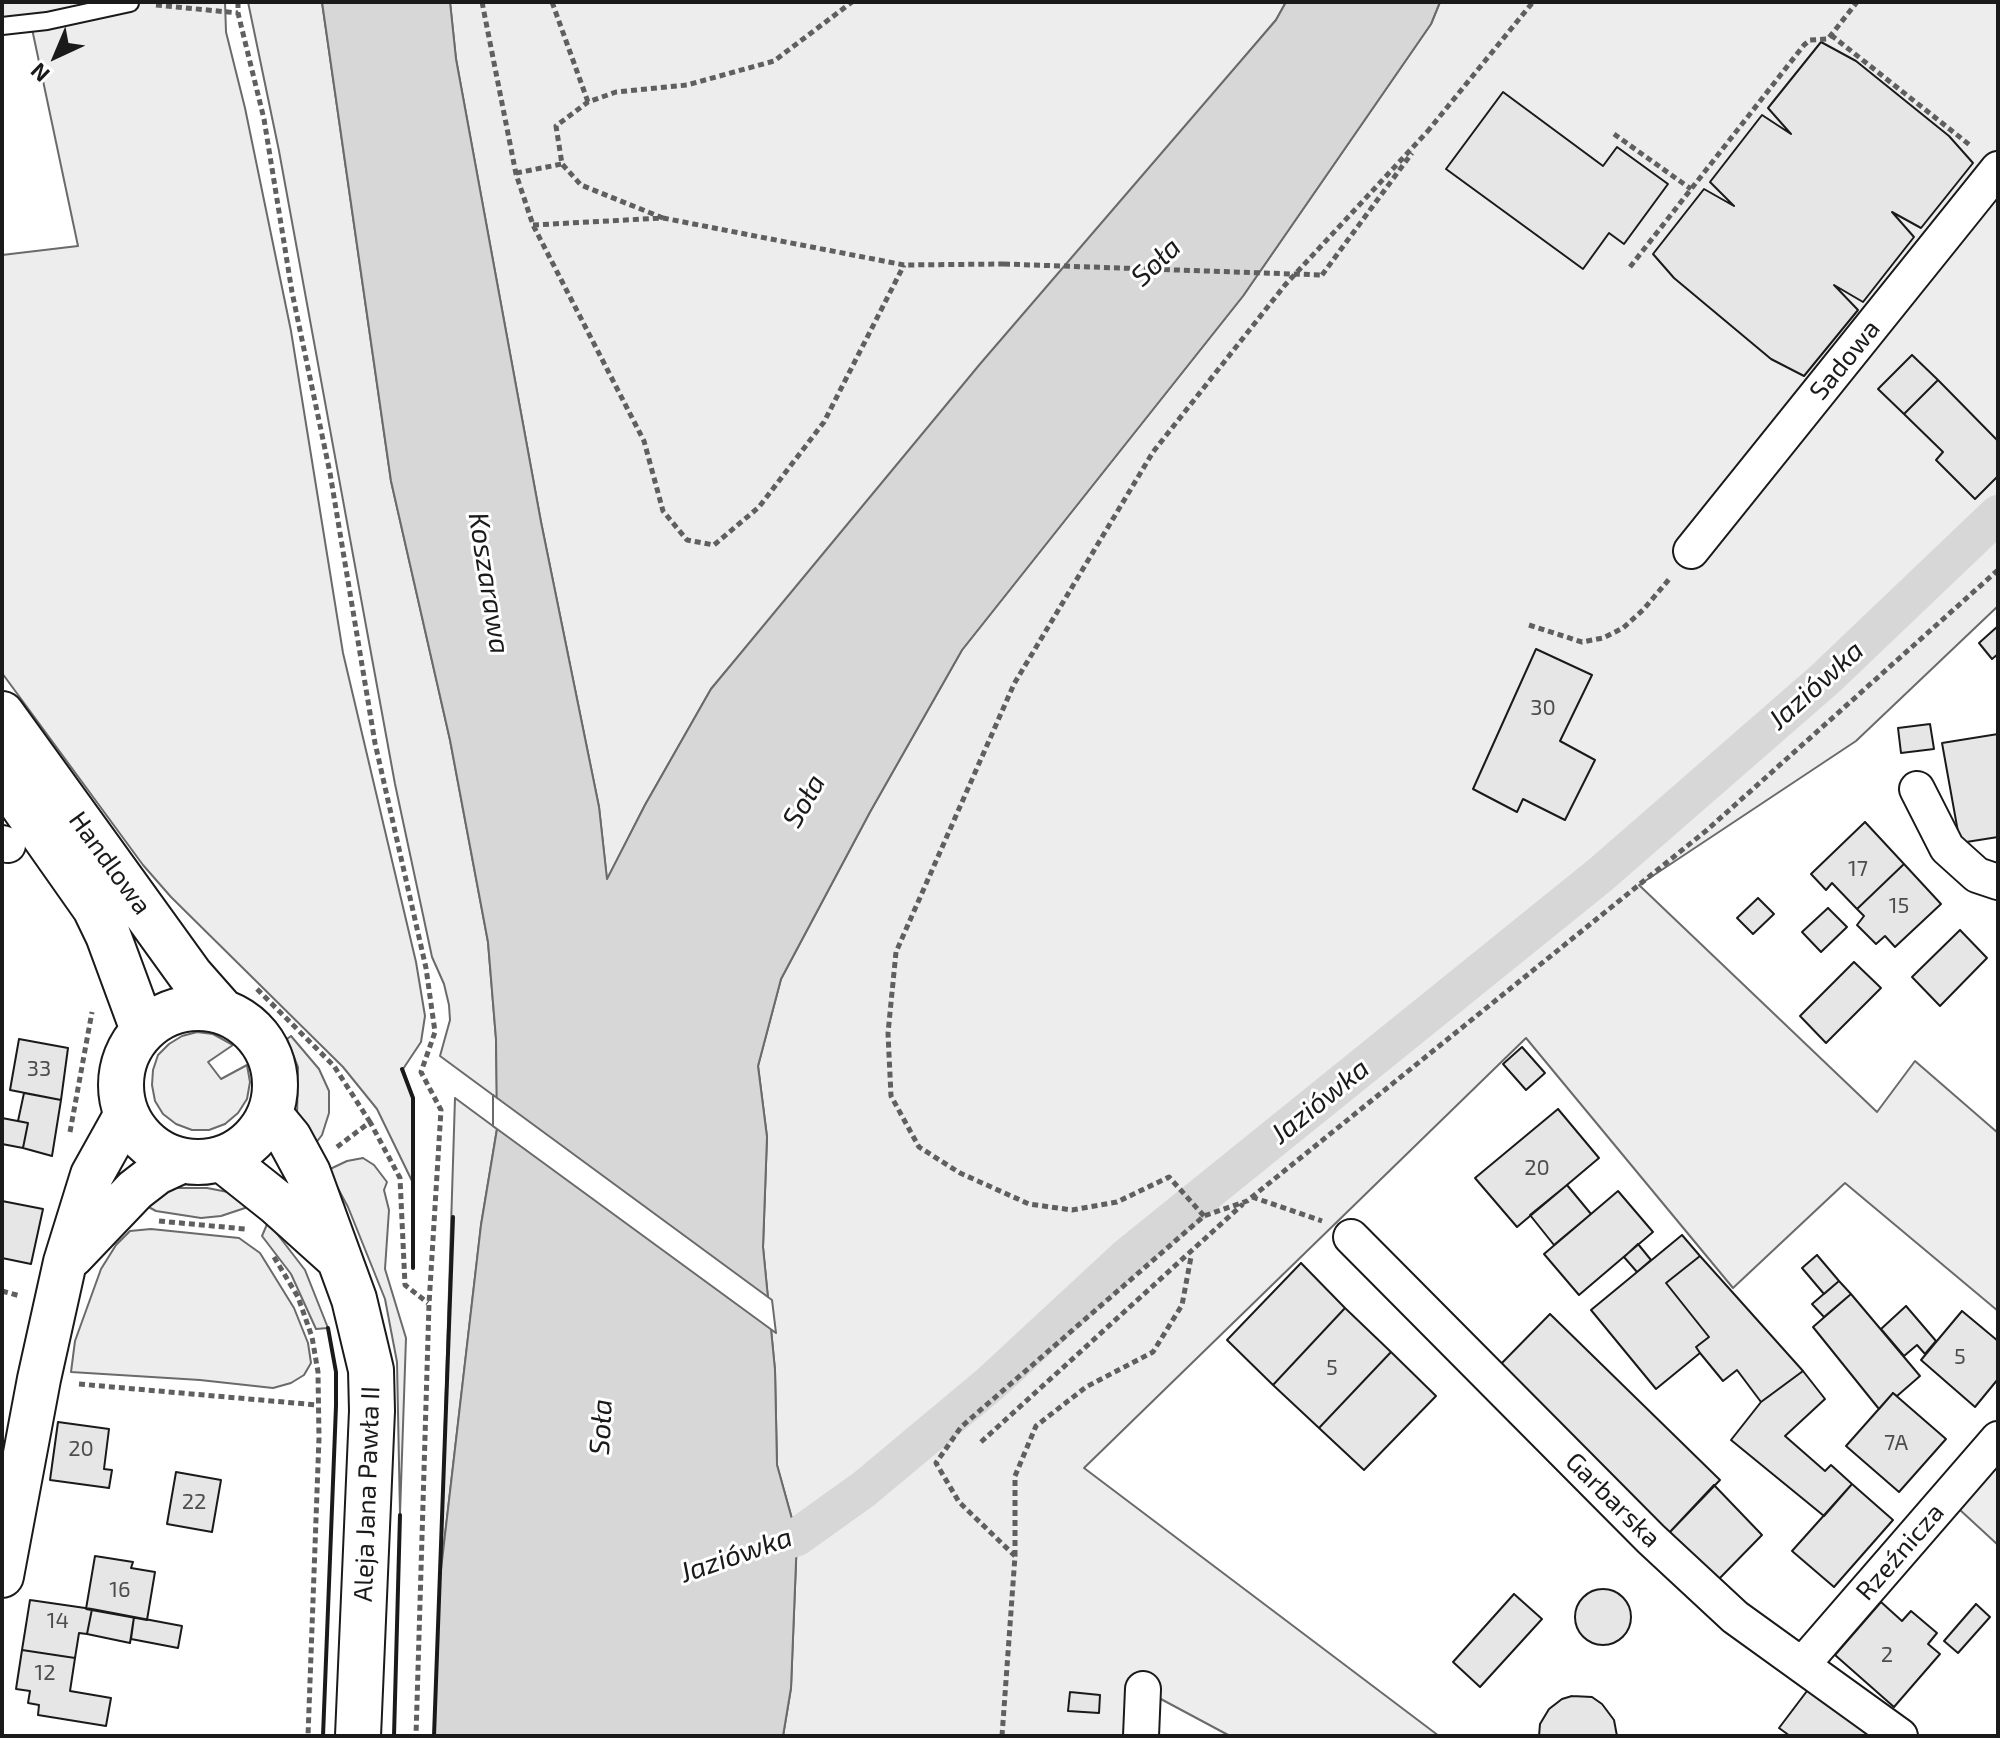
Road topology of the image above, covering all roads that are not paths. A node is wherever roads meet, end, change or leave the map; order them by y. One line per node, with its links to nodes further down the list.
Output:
1 (130, 3): 2 (lane)
2 (2, 26)
3 (1986, 159): 4 (street, Sadowa)
4 (1691, 551)
5 (2, 714): 9 (main road, Handlowa)
6 (2, 776): 10 (main road, Handlowa)
7 (1917, 789): 8 (street)
8 (1998, 882)
9 (236, 997): 10 (main road); 12 (main road)
10 (143, 1030): 11 (main road)
11 (126, 1114): 13 (main road); 16 (street)
12 (270, 1115): 13 (main road); 15 (main road, Aleja Jana Pawła II)
13 (203, 1160): 15 (main road, Aleja Jana Pawła II); 16 (street)
14 (1351, 1237): 19 (street, Garbarska)
15 (338, 1257): 21 (main road, Aleja Jana Pawła II)
16 (65, 1262): 18 (street)
17 (1998, 1439): 19 (street, Rzeźnicza)
18 (2, 1576)
19 (1802, 1665): 23 (street, Garbarska)
20 (1143, 1689): 22 (street)
21 (358, 1736)
22 (1141, 1736)
23 (1900, 1736)

